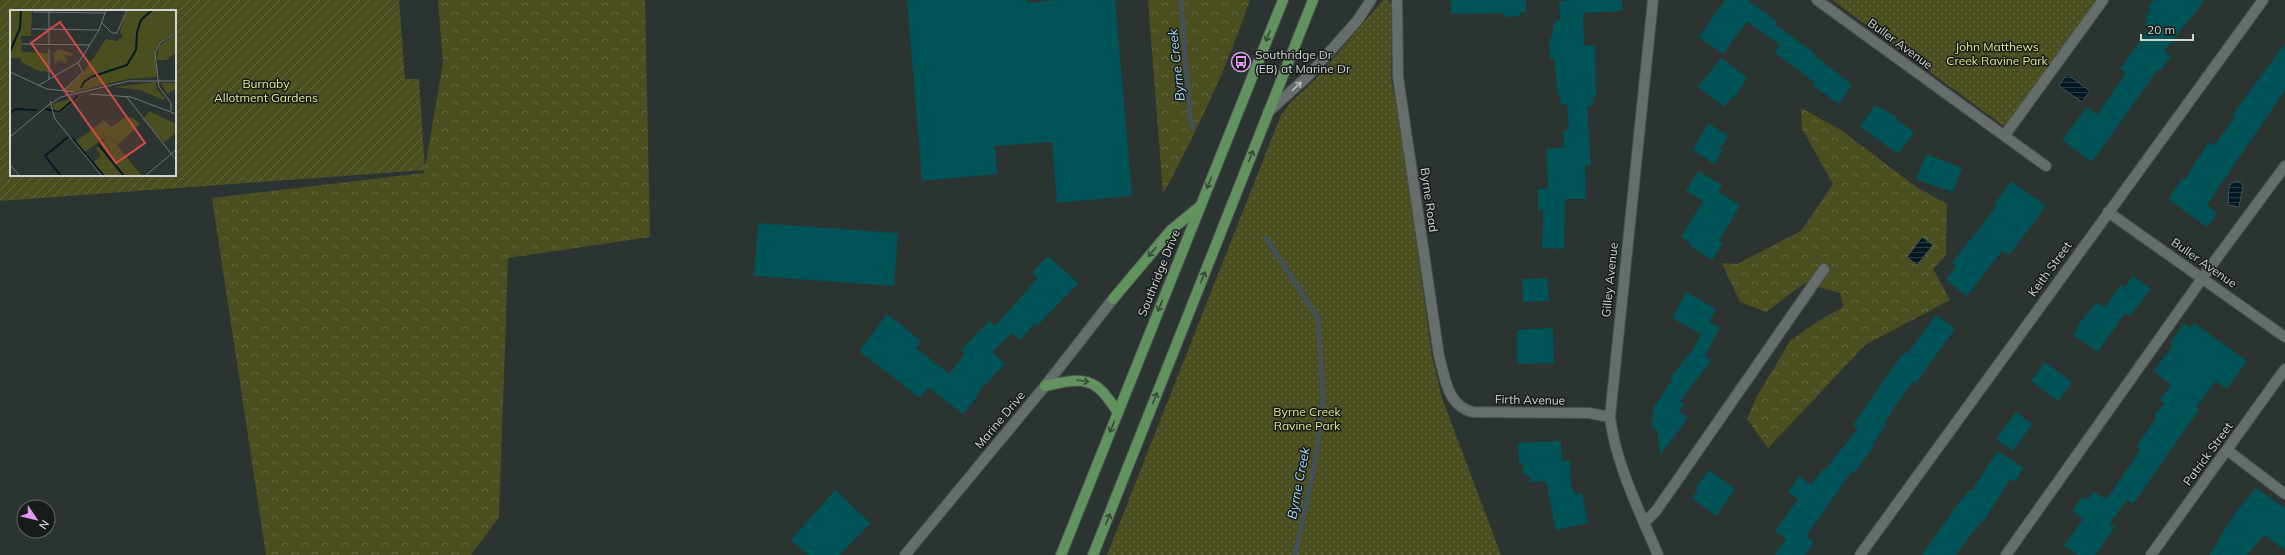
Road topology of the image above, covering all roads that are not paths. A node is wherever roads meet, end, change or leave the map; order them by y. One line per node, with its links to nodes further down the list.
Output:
1 (1283, 0): 13 (main road, Southridge Drive, one-way to 13)
2 (1313, 0): 9 (main road)
3 (1371, 0): 9 (street, one-way to 3)
4 (1397, 0): 21 (street, Byrne Road)
5 (1653, 0): 23 (street, Gilley Avenue)
6 (1817, 0): 10 (street, Buller Avenue)
7 (2103, 0): 10 (street)
8 (2263, 0): 14 (street, Keith Street)
9 (1268, 112): 29 (main road, one-way to 9)
10 (2005, 135): 11 (street, Buller Avenue)
11 (2046, 166)
12 (2285, 166): 16 (street)
13 (1200, 205): 17 (main road, one-way to 17); 22 (main road, Southridge Drive, one-way to 22)
14 (2108, 212): 16 (street, Buller Avenue); 31 (street, Keith Street)
15 (1824, 269): 26 (street)
16 (2203, 278): 18 (street, Buller Avenue); 32 (street)
17 (1113, 299): 20 (street, Marine Drive)
18 (2285, 337)
19 (2285, 369): 24 (street, Patrick Street)
20 (1045, 386): 22 (main road, one-way to 22); 27 (street, Marine Drive)
21 (1454, 400): 23 (street, Firth Avenue)
22 (1118, 413): 28 (main road, Southridge Drive, one-way to 28)
23 (1610, 416): 26 (street, Gilley Avenue)
24 (2227, 450): 25 (street); 33 (street, Patrick Street)
25 (2285, 494)
26 (1644, 523): 30 (street, Gilley Avenue)
27 (905, 555)
28 (1061, 555)
29 (1093, 555)
30 (1658, 555)
31 (1860, 555)
32 (2006, 555)
33 (2151, 555)

